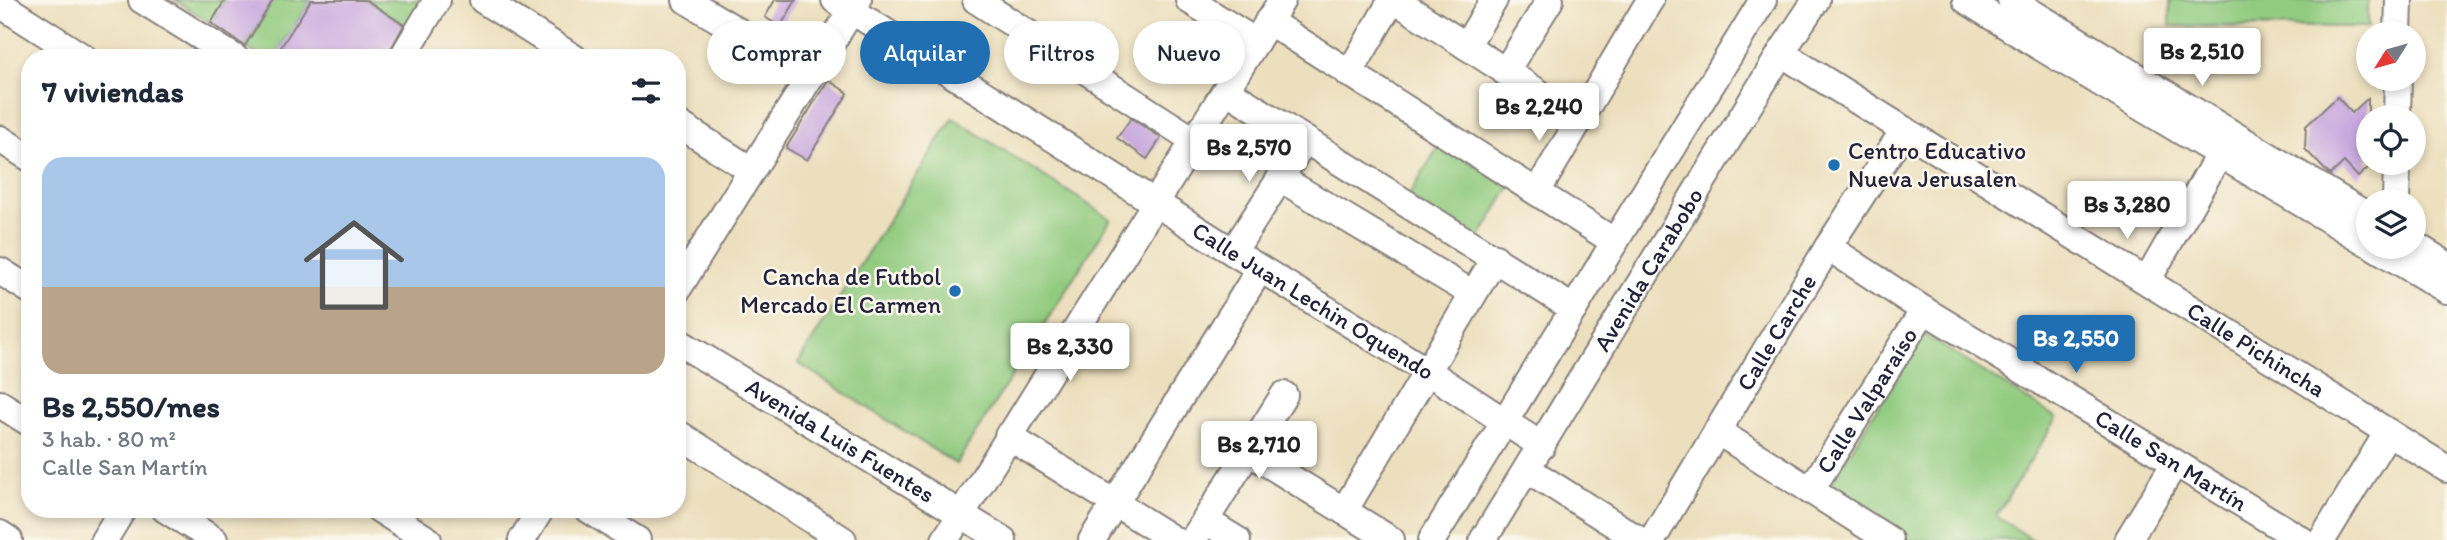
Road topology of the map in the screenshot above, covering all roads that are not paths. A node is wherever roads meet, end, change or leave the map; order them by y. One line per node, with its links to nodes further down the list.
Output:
1 (142, 0): 24 (street)
2 (437, 0): 25 (street)
3 (484, 0): 26 (street)
4 (686, 0): 18 (street)
5 (976, 0): 36 (street)
6 (1189, 0): 20 (street)
7 (1394, 0): 22 (street); 29 (street)
8 (1494, 0): 22 (street)
9 (1550, 0): 28 (street)
10 (1650, 0): 32 (street)
11 (1763, 0): 46 (street, Avenida Carabobo)
12 (1816, 0): 27 (street, Avenida Carabobo)
13 (1966, 0): 38 (street)
14 (2011, 0): 38 (street)
15 (2399, 0): 21 (street)
16 (848, 3): 19 (street); 43 (street, Calle Juan Lechin Oquendo)
17 (5, 8): 23 (street)
18 (721, 21)
19 (839, 21)
20 (1269, 21): 29 (street); 31 (street)
21 (2398, 21)
22 (1466, 46): 28 (street)
23 (70, 49)
24 (221, 49)
25 (407, 49)
26 (560, 49)
27 (1781, 53): 34 (street, Calle Pichincha); 72 (street, Avenida Carabobo)
28 (1506, 72): 32 (street)
29 (1349, 74): 42 (street)
30 (805, 84): 40 (street)
31 (1226, 90): 36 (street); 37 (street)
32 (1581, 120): 42 (street)
33 (686, 129): 40 (street)
34 (1904, 130): 47 (street, Calle Carche); 56 (street, Calle Pichincha)
35 (0, 139): 39 (street)
36 (1195, 141): 43 (street)
37 (1304, 141): 41 (street); 50 (street)
38 (2225, 144): 44 (street); 45 (street); 56 (street)
39 (21, 152)
40 (751, 170): 51 (street)
41 (1280, 178): 48 (street); 59 (street)
42 (1537, 192): 46 (street)
43 (1155, 202): 48 (street, Calle Juan Lechin Oquendo); 70 (street)
44 (2356, 210)
45 (2356, 232)
46 (1615, 242): 60 (street, Avenida Carabobo)
47 (1828, 247): 61 (street, Calle San Martín); 68 (street, Calle Carche)
48 (1233, 252): 54 (street, Calle Juan Lechin Oquendo)
49 (2426, 252): 53 (street)
50 (1495, 258): 59 (street); 60 (street)
51 (686, 259)
52 (2398, 259): 58 (street)
53 (2447, 265)
54 (1261, 269): 63 (street, Calle Juan Lechin Oquendo); 78 (street)
55 (0, 271): 57 (street)
56 (2147, 281): 69 (street, Calle Pichincha)
57 (21, 284)
58 (2447, 290)
59 (1473, 294): 63 (street)
60 (1574, 309): 67 (street, Avenida Carabobo)
61 (1924, 310): 74 (street, Calle San Martín); 77 (street, Calle Valparaíso)
62 (686, 346): 80 (street, Avenida Luis Fuentes)
63 (1427, 371): 67 (street, Calle Juan Lechin Oquendo); 79 (street)
64 (1284, 395): 73 (street)
65 (0, 404): 66 (street)
66 (21, 417)
67 (1505, 422): 72 (street, Calle Juan Lechin Oquendo); 101 (street, Avenida Carabobo)
68 (1717, 431): 77 (street); 104 (street, Calle Carche)
69 (2388, 432): 76 (street, Calle Pichincha); 108 (street)
70 (1008, 436): 78 (street); 80 (street)
71 (686, 439): 94 (street)
72 (1542, 446): 75 (street, Avenida Carabobo)
73 (1249, 452): 79 (street); 86 (street)
74 (2175, 463): 106 (street); 107 (street, Calle San Martín)
75 (1527, 469): 102 (street, Avenida Carabobo); 103 (street)
76 (2447, 469)
77 (1810, 491): 105 (street)
78 (1115, 503): 97 (street); 98 (street)
79 (1344, 511): 100 (street)
80 (961, 513): 95 (street); 96 (street, Avenida Luis Fuentes)
81 (117, 518): 89 (street)
82 (179, 518): 90 (street)
83 (393, 518): 91 (street)
84 (535, 518): 92 (street)
85 (602, 518): 93 (street)
86 (1199, 530): 99 (street)
87 (0, 534): 88 (street)
88 (9, 540)
89 (104, 540)
90 (214, 540)
91 (428, 540)
92 (522, 540)
93 (637, 540)
94 (843, 540)
95 (945, 540)
96 (1003, 540)
97 (1092, 540)
98 (1174, 540)
99 (1237, 540)
100 (1391, 540)
101 (1432, 540)
102 (1483, 540)
103 (1639, 540)
104 (1652, 540)
105 (1889, 540)
106 (2128, 540)
107 (2302, 540)
108 (2322, 540)

